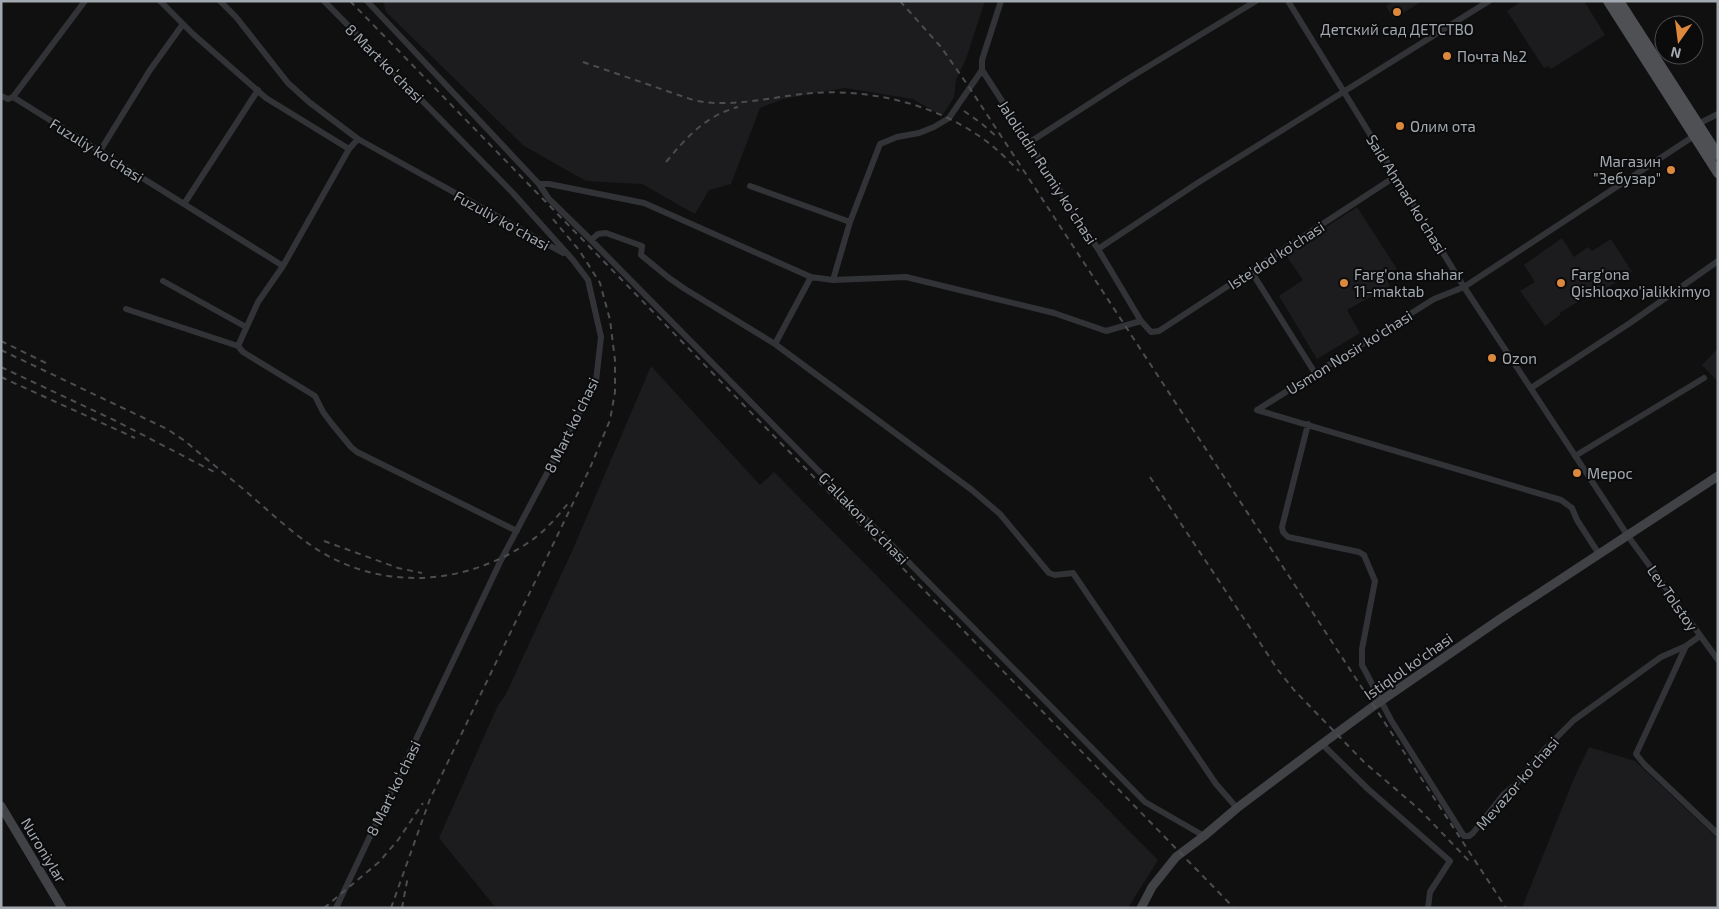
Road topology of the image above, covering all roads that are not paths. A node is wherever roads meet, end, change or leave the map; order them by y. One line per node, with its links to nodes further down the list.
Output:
1 (85, 1): 17 (street)
2 (160, 1): 12 (street)
3 (220, 1): 21 (street, Fuzuliy koʻchasi)
4 (324, 1): 34 (street, 8 Mart koʻchasi)
5 (1001, 1): 13 (street)
6 (1256, 1): 22 (street)
7 (1288, 1): 15 (street, Said Ahmad ko'chasi)
8 (1489, 1): 15 (street)
9 (1608, 1): 20 (main road)
10 (1620, 1): 19 (main road)
11 (369, 2): 28 (street, Gʻallakon koʻchasi)
12 (183, 24): 14 (street); 24 (street)
13 (982, 70): 22 (street, Jaloliddin Rumiy koʻchasi); 31 (street)
14 (258, 90): 23 (street); 30 (street)
15 (1344, 91): 27 (street, Said Ahmad ko'chasi); 33 (street)
16 (1, 96): 17 (street)
17 (13, 97): 24 (street, Fuzuliy koʻchasi)
18 (1718, 114): 19 (street)
19 (1698, 124): 25 (main road)
20 (1694, 136): 26 (main road); 41 (street, Usmon Nosir ko'chasi)
21 (358, 139): 23 (street); 34 (street, Fuzuliy koʻchasi)
22 (1030, 142): 33 (street, Jaloliddin Rumiy koʻchasi)
23 (349, 149): 36 (street)
24 (100, 151): 30 (street, Fuzuliy koʻchasi)
25 (1718, 155)
26 (1718, 173)
27 (1396, 176): 37 (street, Iste'dod ko'chasi); 41 (street, Said Ahmad ko'chasi)
28 (539, 184): 32 (street, Gʻallakon koʻchasi); 38 (street)
29 (750, 186): 31 (street)
30 (184, 204): 36 (street, Fuzuliy koʻchasi)
31 (850, 222): 39 (street)
32 (591, 240): 46 (street); 65 (street, Gʻallakon koʻchasi)
33 (1098, 249): 43 (street, Jaloliddin Rumiy koʻchasi)
34 (568, 256): 54 (street, 8 Mart koʻchasi)
35 (1718, 261): 50 (street)
36 (283, 266): 44 (street)
37 (1251, 270): 45 (street, Iste'dod ko'chasi); 48 (street)
38 (811, 277): 39 (street); 46 (street)
39 (834, 280): 43 (street)
40 (163, 281): 44 (street)
41 (1464, 286): 48 (street, Usmon Nosir ko'chasi); 50 (street, Said Ahmad ko'chasi)
42 (126, 309): 47 (street)
43 (1141, 321): 45 (street, Jaloliddin Rumiy koʻchasi)
44 (246, 327): 47 (street)
45 (1154, 333)
46 (775, 344): 63 (street)
47 (238, 346): 54 (street)
48 (1315, 372): 51 (street, Usmon Nosir ko'chasi)
49 (1704, 378): 52 (street)
50 (1531, 388): 52 (street, Said Ahmad ko'chasi)
51 (1308, 424): 56 (street); 60 (street)
52 (1575, 456): 55 (street, Said Ahmad ko'chasi)
53 (1718, 476): 55 (main road, Istiqlol ko'chasi)
54 (517, 531): 67 (street, 8 Mart koʻchasi)
55 (1628, 536): 56 (main road, Istiqlol ko'chasi); 57 (street, Lev Tolstoy)
56 (1599, 554): 60 (main road, Istiqlol ko'chasi)
57 (1700, 636): 58 (street, Mevazor koʻchasi); 59 (street, Lev Tolstoy)
58 (1686, 646): 60 (street, Mevazor koʻchasi); 64 (street)
59 (1718, 660)
60 (1381, 701): 61 (main road, Istiqlol ko'chasi)
61 (1322, 744): 63 (main road, Istiqlol ko'chasi); 69 (street)
62 (1, 806): 66 (main road, Nuroniylar)
63 (1237, 808): 65 (main road, Istiqlol ko'chasi)
64 (1718, 834)
65 (1204, 836): 68 (main road, Istiqlol ko'chasi)
66 (62, 908)
67 (336, 908)
68 (1141, 908)
69 (1428, 908)

